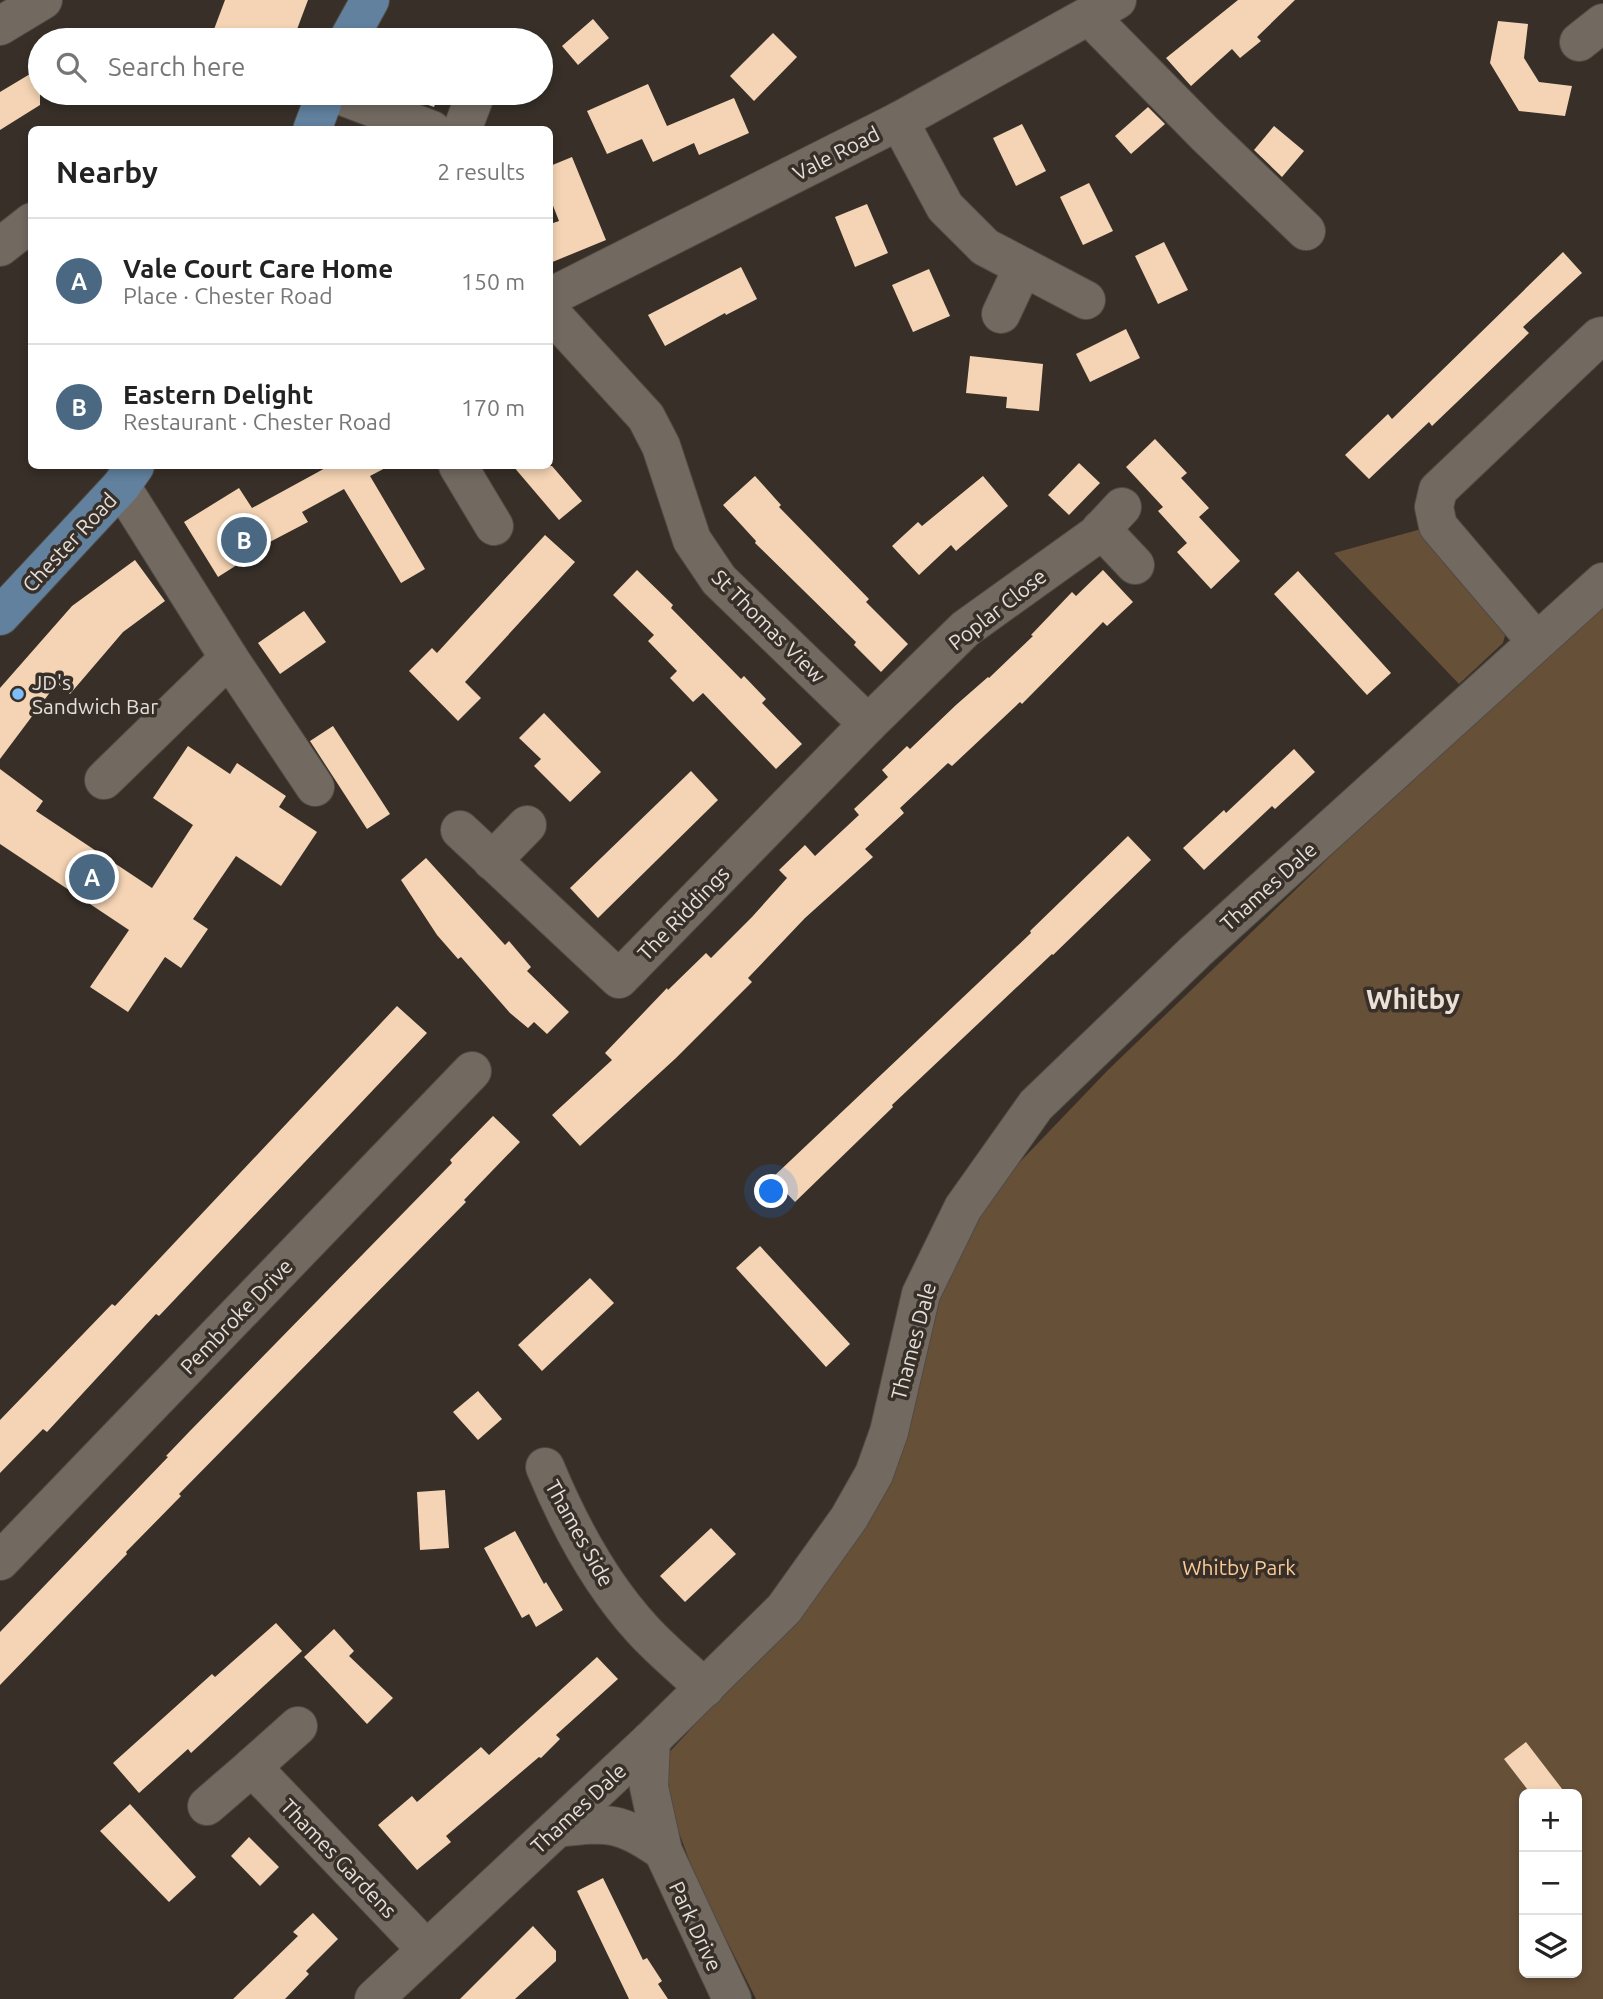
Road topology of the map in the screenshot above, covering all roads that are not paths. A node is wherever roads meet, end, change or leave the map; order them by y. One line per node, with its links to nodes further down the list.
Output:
1 (43, 0): 4 (street)
2 (370, 0): 5 (main road)
3 (1103, 8): 9 (street, Vale Road); 14 (street)
4 (0, 26)
5 (355, 28)
6 (321, 105): 10 (main road)
7 (366, 105): 11 (street)
8 (471, 105): 12 (street)
9 (899, 121): 16 (street); 17 (street, Vale Road)
10 (314, 126)
11 (421, 126)
12 (464, 126)
13 (28, 225): 15 (street)
14 (1306, 230)
15 (0, 247)
16 (1023, 267): 18 (street); 19 (street)
17 (553, 295)
18 (1086, 300)
19 (1001, 314)
20 (553, 315): 30 (street, St Thomas View)
21 (1603, 336): 28 (street)
22 (460, 469): 24 (street)
23 (128, 476): 27 (main road, Chester Road); 29 (street)
24 (494, 526)
25 (1135, 565): 30 (street, Poplar Close)
26 (1603, 582): 28 (street, Thames Dale)
27 (0, 616)
28 (1536, 641): 39 (street, Thames Dale)
29 (229, 658): 31 (street); 32 (street)
30 (868, 724): 35 (street, The Riddings)
31 (104, 780)
32 (315, 787)
33 (527, 825): 35 (street)
34 (460, 830): 35 (street, The Riddings)
35 (492, 860)
36 (472, 1072): 38 (street, Pembroke Drive)
37 (545, 1467): 39 (street, Thames Side)
38 (0, 1561)
39 (705, 1688): 41 (street, Thames Dale)
40 (298, 1726): 42 (street)
41 (651, 1740): 44 (street, Thames Dale); 45 (street, Park Drive)
42 (252, 1767): 43 (street); 46 (street, Thames Gardens)
43 (207, 1806)
44 (558, 1828): 45 (street, Park Drive); 46 (street, Thames Dale)
45 (663, 1852): 48 (street, Park Drive)
46 (426, 1949): 47 (street, Thames Dale)
47 (374, 1999)
48 (732, 1999)

